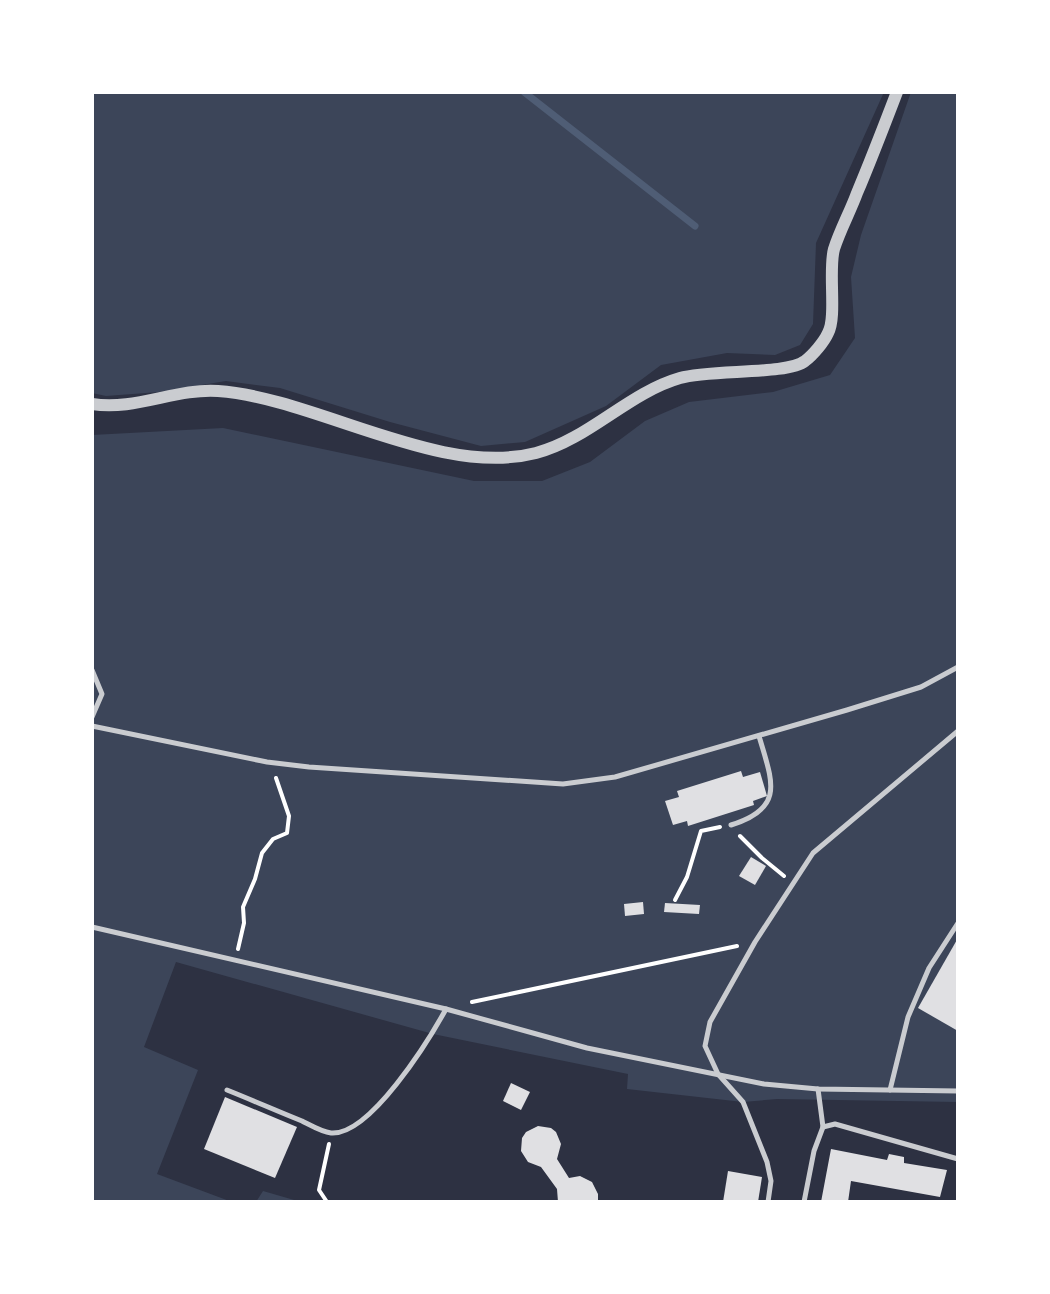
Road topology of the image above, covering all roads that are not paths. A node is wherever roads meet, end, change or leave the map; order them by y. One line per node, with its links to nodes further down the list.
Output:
1 (897, 92): 2 (street)
2 (92, 404)
3 (958, 667): 8 (lane)
4 (92, 670): 5 (lane)
5 (92, 717)
6 (92, 726): 8 (lane)
7 (958, 731): 13 (lane)
8 (759, 736): 9 (lane)
9 (731, 825)
10 (958, 923): 16 (lane)
11 (92, 927): 12 (lane)
12 (446, 1009): 13 (lane); 15 (lane)
13 (718, 1074): 14 (lane); 20 (lane)
14 (818, 1089): 16 (lane); 18 (lane)
15 (227, 1090)
16 (890, 1090): 17 (lane)
17 (958, 1091)
18 (823, 1127): 19 (lane); 21 (lane)
19 (958, 1159)
20 (768, 1202)
21 (804, 1202)

